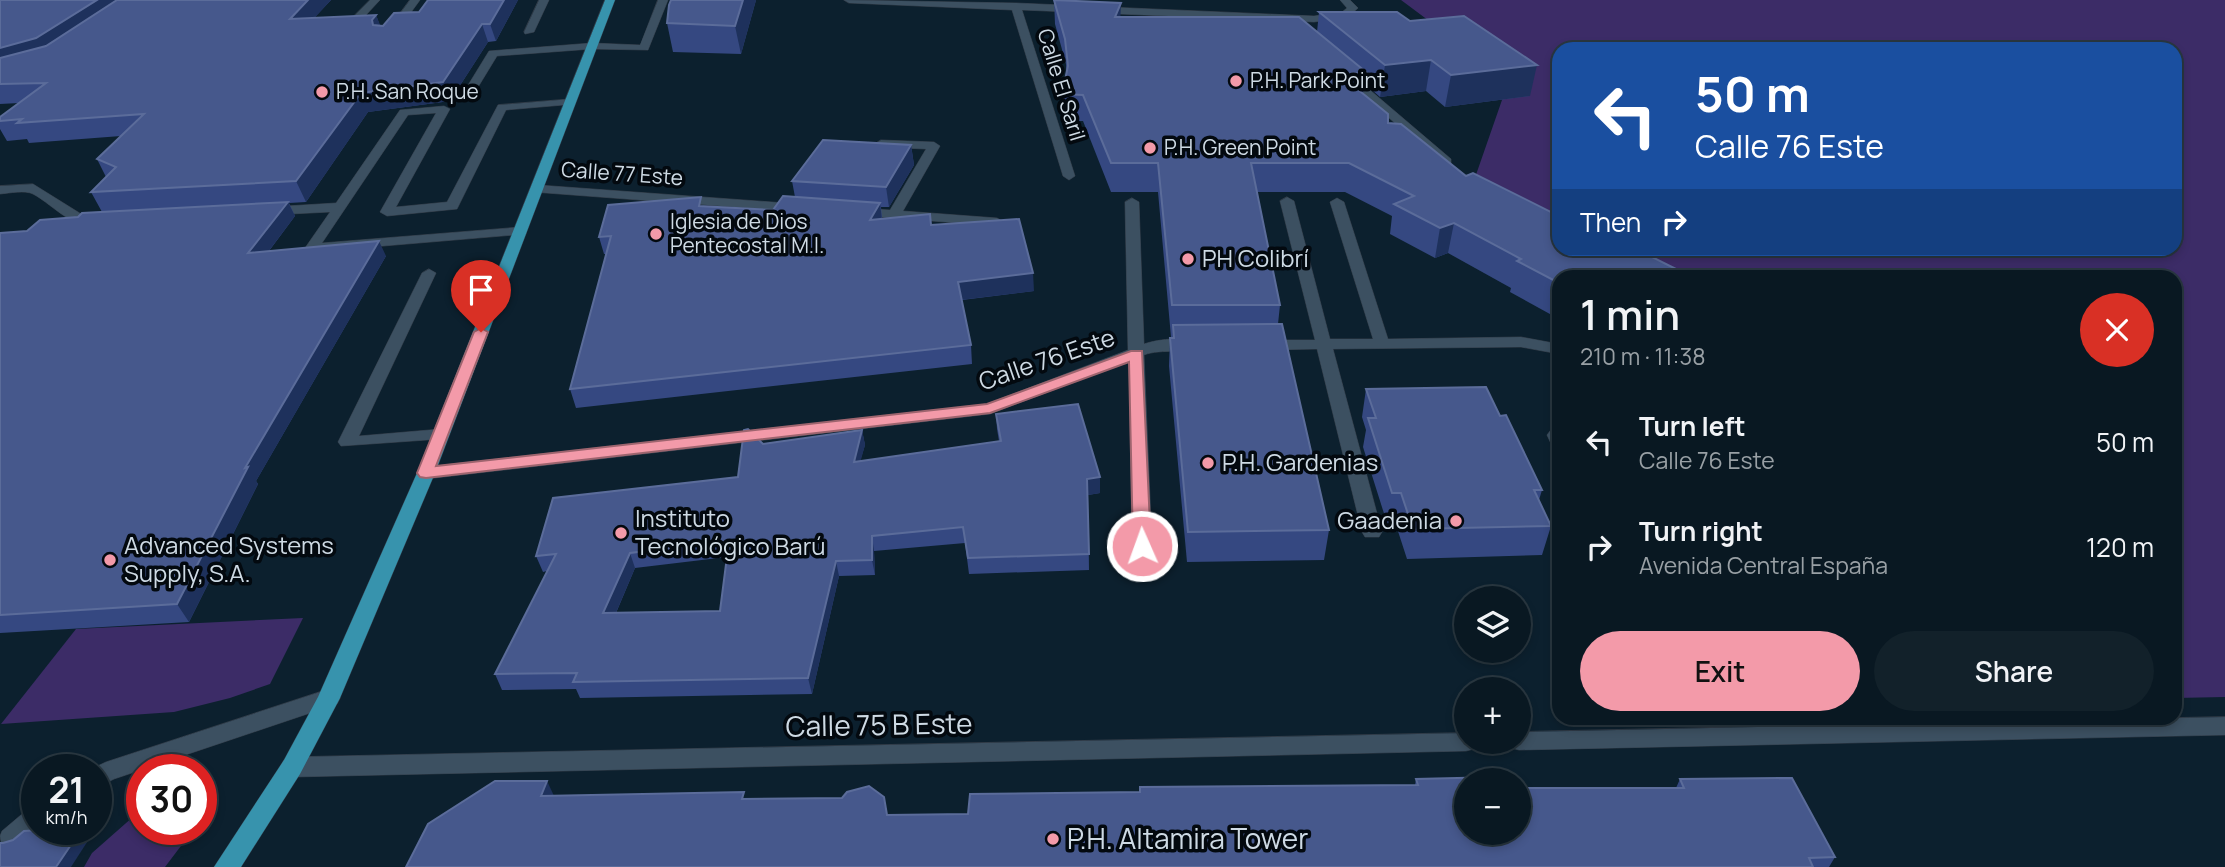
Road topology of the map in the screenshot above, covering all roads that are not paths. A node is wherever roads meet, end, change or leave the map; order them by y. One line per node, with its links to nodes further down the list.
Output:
1 (374, 0): 13 (street)
2 (415, 0): 15 (street)
3 (544, 0): 14 (street)
4 (610, 0): 16 (main road)
5 (663, 0): 16 (street)
6 (849, 0): 9 (street)
7 (1113, 0): 10 (street)
8 (1345, 0): 11 (street)
9 (1016, 6): 10 (street); 24 (street, Calle El Saril)
10 (1118, 11): 11 (street)
11 (1279, 18): 12 (street)
12 (1290, 27)
13 (348, 29)
14 (529, 33)
15 (386, 39)
16 (592, 47): 18 (street); 19 (main road)
17 (1332, 64): 22 (street)
18 (468, 95)
19 (571, 102): 26 (main road); 30 (street)
20 (881, 144): 34 (street)
21 (1402, 145): 22 (street)
22 (1428, 145): 23 (street)
23 (1454, 168)
24 (1069, 176)
25 (0, 190): 35 (street)
26 (538, 190): 31 (street, Calle 77 Este); 37 (main road)
27 (1287, 201): 39 (street)
28 (1132, 202): 44 (street)
29 (1337, 202): 40 (street)
30 (340, 207): 33 (street); 37 (street)
31 (812, 209)
32 (839, 211): 34 (street)
33 (259, 212)
34 (894, 215): 36 (street)
35 (110, 220)
36 (997, 222)
37 (521, 231): 45 (main road)
38 (429, 273): 45 (street)
39 (1325, 344): 40 (street); 42 (street); 47 (street)
40 (1382, 344): 43 (street)
41 (1208, 345): 44 (street, Calle 76 Este)
42 (1247, 345)
43 (1552, 348)
44 (1136, 354): 46 (street, Calle 76 Este); 48 (street)
45 (441, 434): 46 (main road)
46 (426, 473): 49 (main road)
47 (1373, 532)
48 (1142, 546)
49 (329, 698): 53 (main road); 54 (street)
50 (2225, 726): 51 (street)
51 (1531, 741)
52 (1454, 742): 53 (street, Calle 75 B Este)
53 (292, 766): 57 (main road)
54 (112, 770)
55 (21, 831): 56 (street)
56 (11, 839)
57 (227, 867)

